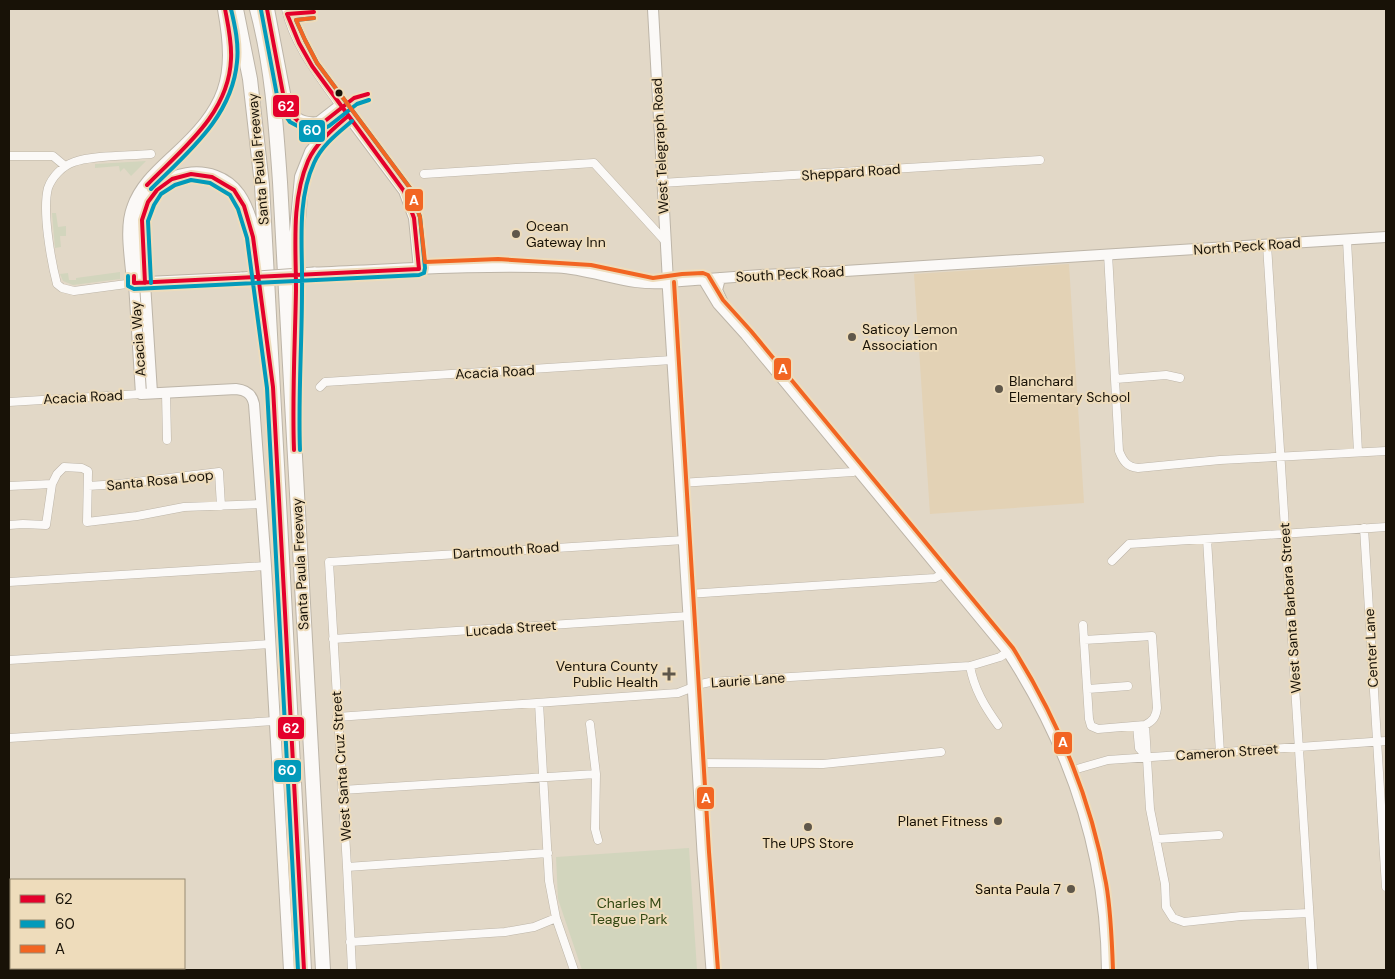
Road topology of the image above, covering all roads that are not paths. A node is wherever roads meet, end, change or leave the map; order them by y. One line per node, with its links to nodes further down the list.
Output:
1 (225, 9): 23 (highway)
2 (236, 9): 28 (highway, Santa Paula Freeway)
3 (257, 9): 33 (highway, Santa Paula Freeway)
4 (267, 9): 7 (highway)
5 (286, 9): 7 (street)
6 (653, 9): 13 (street, West Telegraph Road)
7 (345, 112): 19 (street); 33 (highway)
8 (151, 154): 11 (street)
9 (9, 156): 11 (street)
10 (1040, 160): 13 (street, Sheppard Road)
11 (65, 166): 23 (street, South Peck Road)
12 (424, 174): 16 (street)
13 (661, 183): 16 (street, West Telegraph Road)
14 (1386, 237): 15 (street, North Peck Road)
15 (1347, 240): 17 (street, North Peck Road); 36 (street)
16 (666, 242): 22 (street, West Telegraph Road)
17 (1268, 245): 18 (street, North Peck Road); 37 (street, West Santa Barbara Street)
18 (1108, 254): 20 (street, South Peck Road); 27 (street)
19 (419, 269): 22 (main road, South Peck Road); 23 (main road, South Peck Road, bridge)
20 (720, 278): 21 (street, South Peck Road); 24 (street)
21 (703, 279): 22 (street, South Peck Road); 24 (street)
22 (668, 282): 25 (main road)
23 (140, 283): 28 (highway); 31 (street, Acacia Way)
24 (731, 320): 38 (street)
25 (672, 360): 29 (street, Acacia Road); 39 (main road)
26 (1180, 378): 27 (street)
27 (1116, 379): 37 (street)
28 (273, 387): 96 (highway, Santa Paula Freeway)
29 (320, 387)
30 (166, 393): 31 (street, Acacia Road); 34 (street); 43 (street, Acacia Road)
31 (146, 394): 32 (street, Acacia Road)
32 (9, 402)
33 (293, 421): 97 (highway, Santa Paula Freeway)
34 (167, 440)
35 (1386, 451): 36 (street)
36 (1358, 452): 37 (street)
37 (1280, 458): 48 (street, West Santa Barbara Street)
38 (859, 470): 39 (street); 54 (street)
39 (680, 483): 50 (main road)
40 (52, 484): 41 (street); 42 (street); 45 (street)
41 (9, 486)
42 (88, 486): 44 (street, Santa Rosa Loop); 44 (street, Santa Rosa Loop)
43 (262, 504): 44 (street, Santa Rosa Loop); 53 (street, Acacia Road)
44 (222, 506)
45 (9, 525)
46 (1386, 527): 47 (street)
47 (1364, 528): 48 (street); 76 (street, Center Lane)
48 (1285, 534): 49 (street); 77 (street, West Santa Barbara Street)
49 (1207, 539): 51 (street); 79 (street)
50 (684, 540): 52 (street, Dartmouth Road); 56 (main road)
51 (1112, 561)
52 (329, 562): 59 (street, West Santa Cruz Street)
53 (266, 566): 55 (street); 61 (street, Acacia Road)
54 (944, 574): 56 (street); 62 (street)
55 (9, 582)
56 (688, 594): 57 (main road)
57 (690, 616): 59 (street, Lucada Street); 66 (main road)
58 (1083, 625): 60 (street)
59 (333, 639): 69 (street, West Santa Cruz Street)
60 (1084, 640): 67 (street); 73 (street)
61 (271, 644): 63 (street); 70 (street, Acacia Road)
62 (1008, 652): 64 (street, Laurie Lane); 82 (street)
63 (9, 660)
64 (970, 666): 66 (street, Laurie Lane); 72 (street)
65 (1128, 686): 67 (street)
66 (692, 687): 68 (street, Laurie Lane); 81 (main road)
67 (1088, 689): 73 (street)
68 (539, 703): 69 (street, Laurie Lane); 84 (street)
69 (337, 716): 85 (street, West Santa Cruz Street)
70 (274, 721): 74 (street); 95 (street, Acacia Road)
71 (590, 724): 83 (street)
72 (998, 725)
73 (1141, 725): 80 (street)
74 (9, 738)
75 (1386, 741): 76 (street, Cameron Street)
76 (1376, 742): 77 (street, Cameron Street); 91 (street, Center Lane)
77 (1298, 748): 79 (street, Cameron Street); 92 (street, West Santa Barbara Street)
78 (941, 752): 81 (street)
79 (1220, 753): 80 (street, Cameron Street)
80 (1147, 757): 82 (street, Cameron Street); 88 (street)
81 (698, 763): 100 (main road)
82 (1070, 771): 101 (street)
83 (596, 774): 84 (street); 87 (street)
84 (544, 778): 85 (street); 89 (street)
85 (342, 790): 90 (street, West Santa Cruz Street)
86 (1219, 835): 88 (street)
87 (598, 840)
88 (1157, 840): 92 (street)
89 (548, 853): 90 (street); 93 (street)
90 (347, 867): 94 (street, West Santa Cruz Street)
91 (1386, 887)
92 (1309, 913): 102 (street, West Santa Barbara Street)
93 (556, 918): 94 (street); 99 (street)
94 (350, 942): 98 (street, West Santa Cruz Street)
95 (289, 970)
96 (304, 970)
97 (323, 970)
98 (352, 970)
99 (574, 970)
100 (712, 970)
101 (1107, 970)
102 (1313, 970)

